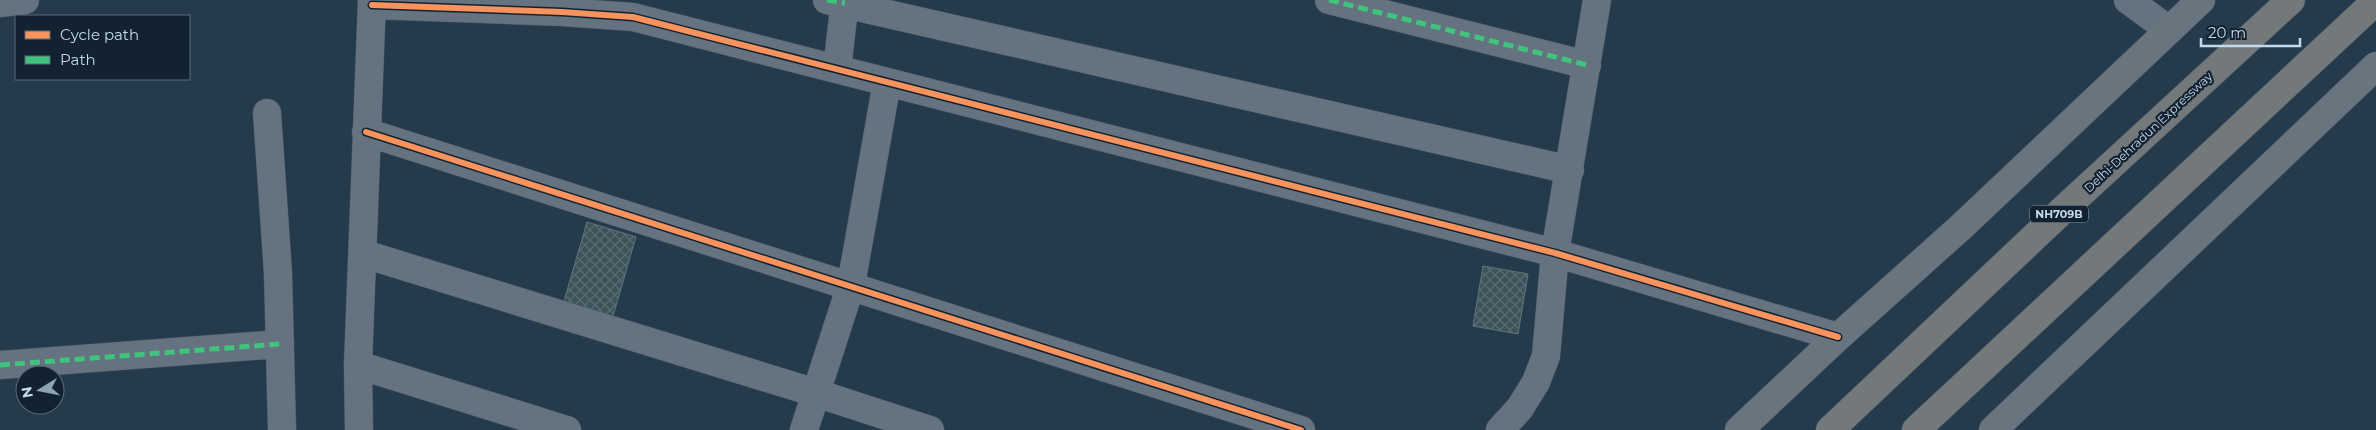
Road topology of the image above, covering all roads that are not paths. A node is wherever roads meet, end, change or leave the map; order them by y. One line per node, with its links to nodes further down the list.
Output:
1 (25, 0): 10 (street)
2 (1329, 0): 14 (street)
3 (1597, 0): 14 (street)
4 (2128, 0): 13 (street)
5 (2202, 0): 13 (street)
6 (2291, 0): 37 (highway, Delhi-Dehradun Expressway / NH709B)
7 (839, 1): 16 (street); 20 (street)
8 (2376, 1): 38 (highway)
9 (372, 2): 11 (street); 19 (street)
10 (0, 3)
11 (562, 6): 12 (street)
12 (633, 9): 16 (street)
13 (2169, 30): 24 (street)
14 (1587, 65): 20 (street)
15 (2376, 66): 39 (street)
16 (837, 69): 17 (street)
17 (887, 82): 21 (street); 23 (street)
18 (267, 113): 25 (street)
19 (366, 132): 22 (street); 23 (street)
20 (1570, 170): 21 (street)
21 (1555, 253): 24 (street); 35 (street)
22 (364, 254): 27 (street); 28 (street)
23 (851, 285): 28 (street); 34 (street)
24 (1838, 337): 36 (street)
25 (280, 344): 26 (street); 29 (street)
26 (0, 365)
27 (358, 365): 30 (street); 31 (street)
28 (816, 392): 32 (street); 33 (street)
29 (282, 430)
30 (358, 430)
31 (566, 430)
32 (804, 430)
33 (930, 430)
34 (1301, 430)
35 (1500, 430)
36 (1739, 430)
37 (1830, 430)
38 (1916, 430)
39 (1993, 430)

